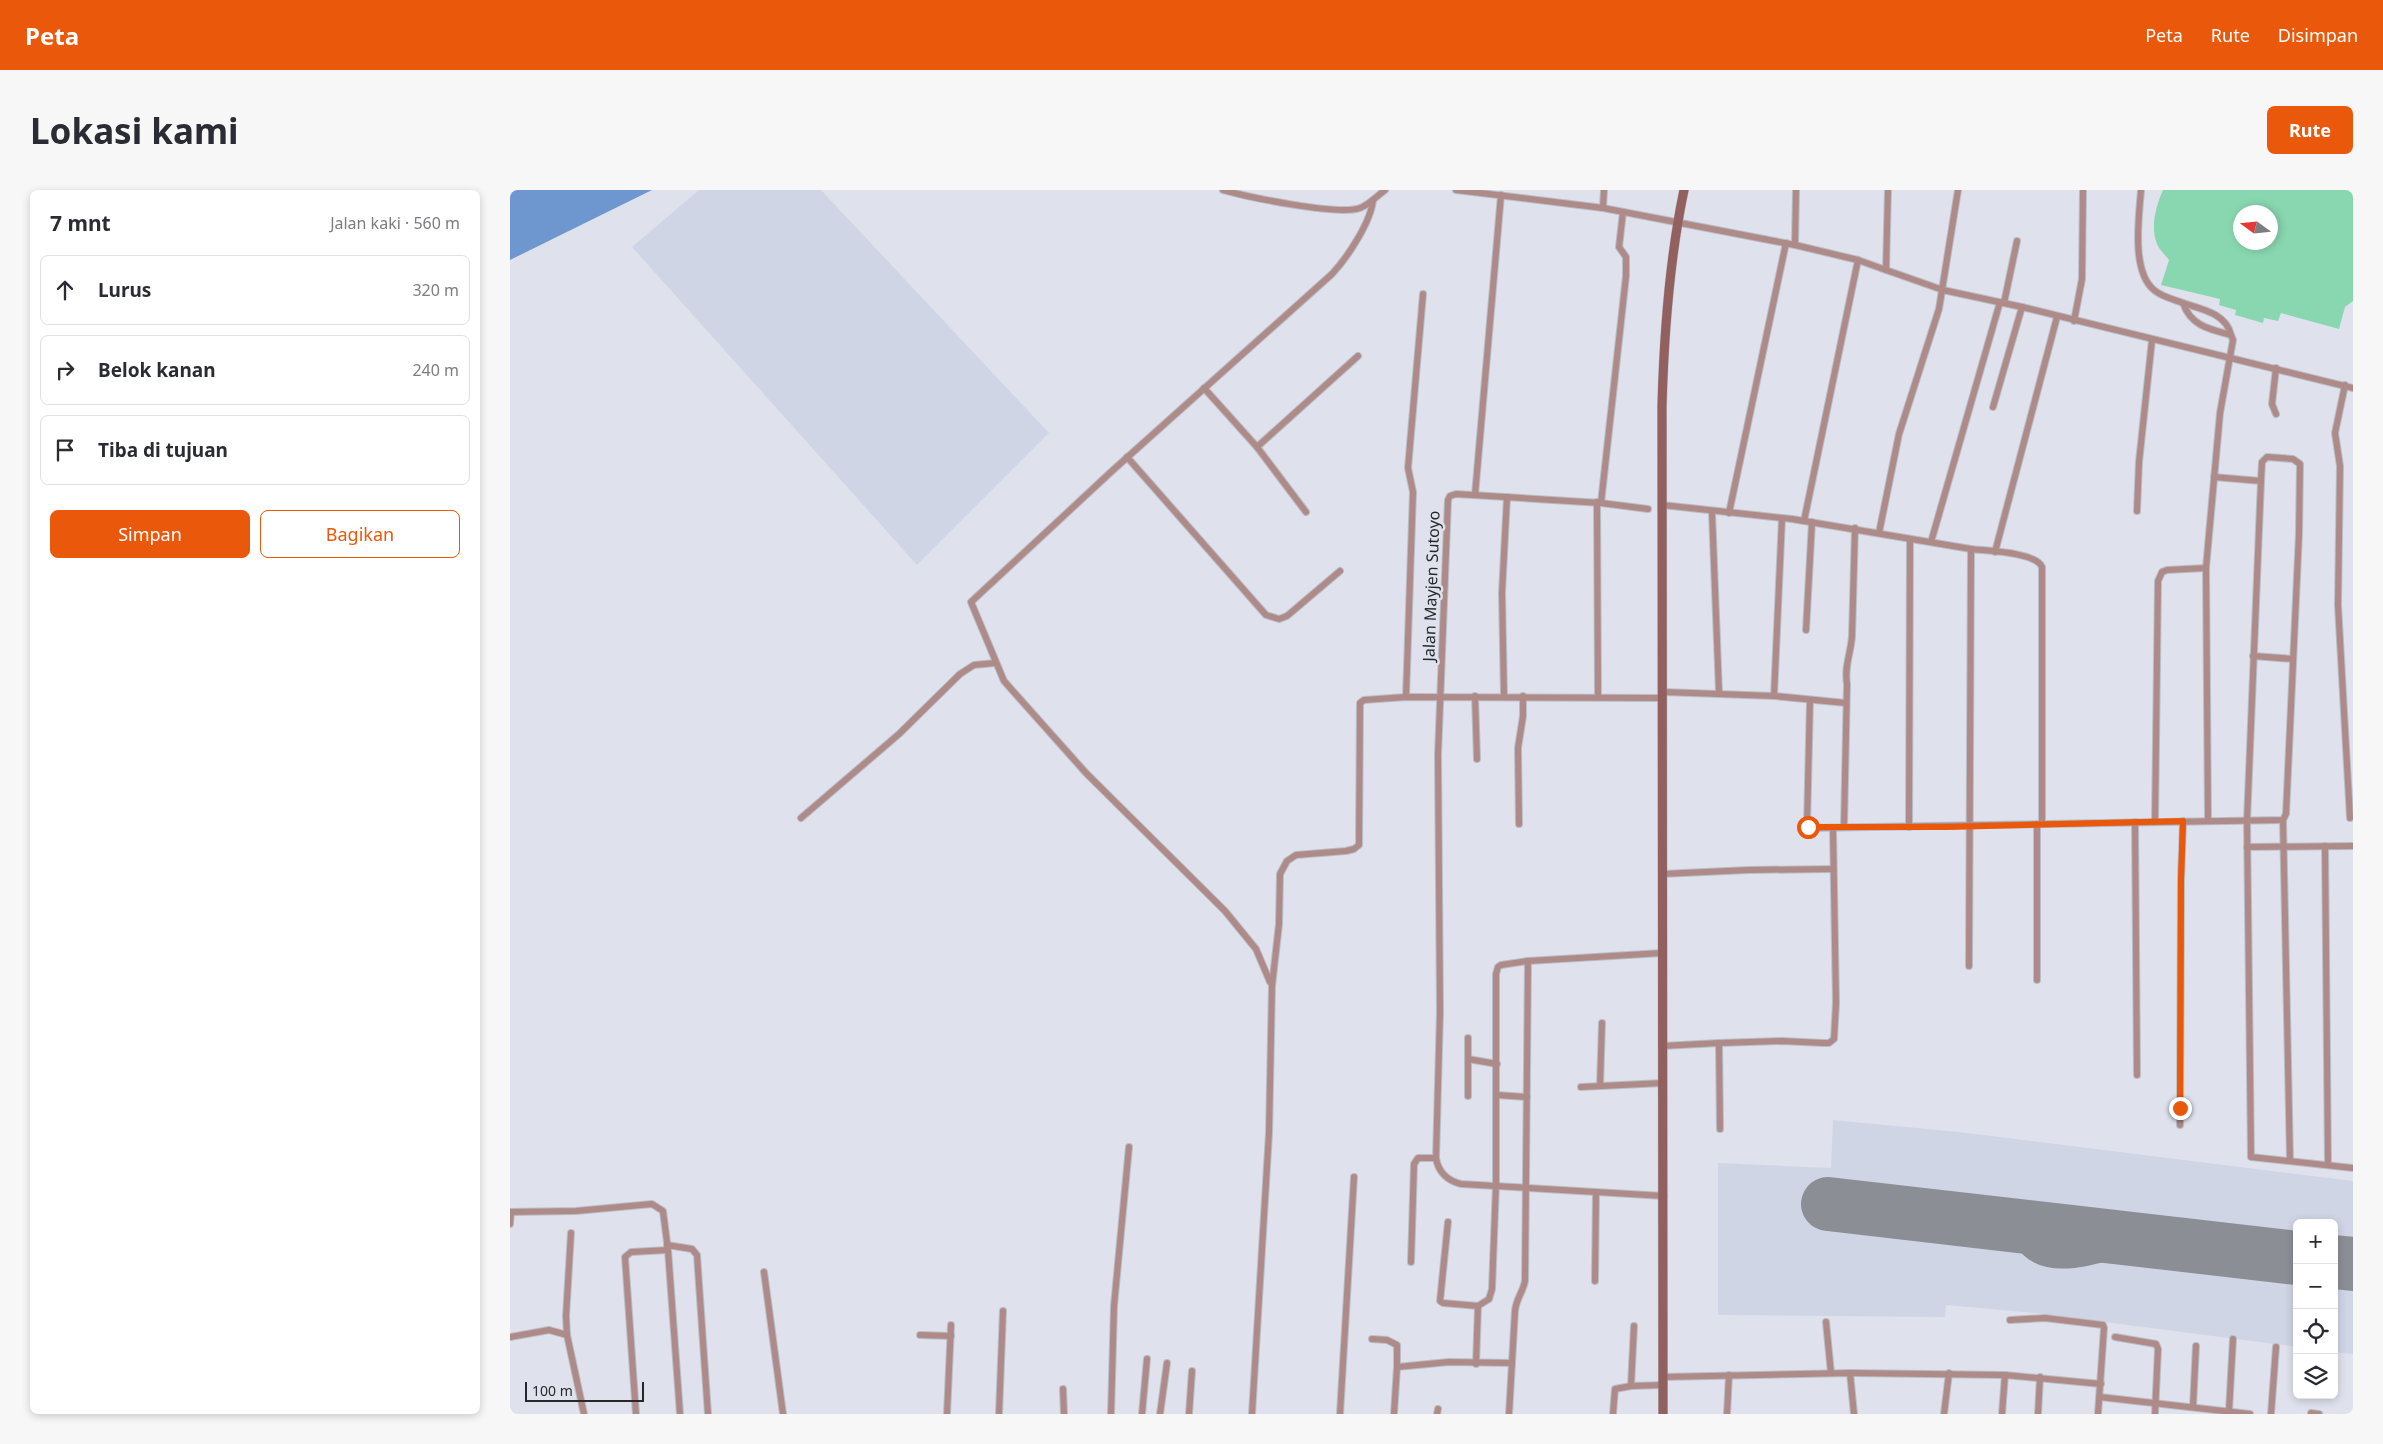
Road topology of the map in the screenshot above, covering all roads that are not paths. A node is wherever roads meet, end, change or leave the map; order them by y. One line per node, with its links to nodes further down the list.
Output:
1 (1223, 190): 13 (street)
2 (1385, 190): 13 (street)
3 (1456, 190): 11 (street)
4 (1604, 190): 14 (street)
5 (1684, 190): 16 (street)
6 (1796, 190): 19 (street)
7 (1888, 190): 21 (street)
8 (1958, 190): 22 (street)
9 (2083, 190): 28 (street)
10 (2141, 190): 25 (street)
11 (1490, 192): 12 (street)
12 (1501, 196): 14 (street); 43 (street)
13 (1373, 200): 35 (street)
14 (1603, 208): 15 (street)
15 (1623, 212): 16 (street); 45 (street)
16 (1677, 223): 18 (street); 46 (street)
17 (2017, 241): 24 (street)
18 (1786, 243): 19 (street); 50 (street)
19 (1795, 245): 20 (street)
20 (1858, 260): 21 (street); 52 (street)
21 (1886, 270): 22 (street)
22 (1943, 290): 24 (street); 55 (street)
23 (1422, 294): 72 (street)
24 (2002, 303): 26 (street); 57 (street)
25 (2183, 303): 29 (street); 29 (street)
26 (2022, 307): 27 (street); 37 (street)
27 (2057, 317): 28 (street); 59 (street)
28 (2074, 321): 30 (street)
29 (2231, 335): 32 (street)
30 (2152, 340): 32 (street); 47 (street)
31 (1358, 356): 39 (street)
32 (2228, 358): 33 (street); 41 (street)
33 (2276, 368): 34 (street); 38 (street)
34 (2345, 385): 36 (street); 79 (street)
35 (1204, 388): 39 (street); 40 (street)
36 (2353, 388)
37 (1993, 407)
38 (2276, 414)
39 (1257, 447): 48 (street)
40 (1127, 457): 61 (street); 65 (street)
41 (2214, 476): 42 (street); 60 (street)
42 (2261, 481): 63 (street); 64 (street)
43 (1475, 495): 44 (street, Jalan Mayjen Sutoyo); 73 (street, Jalan Mayjen Sutoyo)
44 (1507, 497): 45 (street, Jalan Mayjen Sutoyo); 69 (street)
45 (1599, 502): 46 (street, Jalan Mayjen Sutoyo); 74 (street)
46 (1662, 508): 49 (street, Jalan Mayjen Sutoyo); 67 (street)
47 (2137, 511)
48 (1306, 512)
49 (1712, 512): 50 (street, Jalan Mayjen Sutoyo); 66 (street)
50 (1729, 513): 51 (street, Jalan Mayjen Sutoyo)
51 (1782, 518): 52 (street, Jalan Mayjen Sutoyo); 71 (street)
52 (1804, 521): 53 (street, Jalan Mayjen Sutoyo)
53 (1812, 522): 54 (street, Jalan Mayjen Sutoyo); 62 (street)
54 (1855, 528): 55 (street, Jalan Mayjen Sutoyo); 76 (street)
55 (1879, 534): 56 (street, Jalan Mayjen Sutoyo)
56 (1910, 539): 57 (street, Jalan Mayjen Sutoyo); 87 (street)
57 (1932, 542): 58 (street, Jalan Mayjen Sutoyo)
58 (1971, 549): 59 (street, Jalan Mayjen Sutoyo); 88 (street)
59 (1995, 552): 90 (street, Jalan Mayjen Sutoyo)
60 (2206, 568): 81 (street); 84 (street)
61 (1340, 571)
62 (1806, 630)
63 (2253, 656): 64 (street); 82 (street)
64 (2293, 659): 80 (street)
65 (995, 663): 78 (street); 102 (street)
66 (1719, 693): 67 (street); 71 (street)
67 (1663, 695): 74 (street); 97 (street)
68 (1475, 696): 69 (street); 73 (street); 77 (street)
69 (1504, 696): 70 (street)
70 (1523, 696): 74 (street); 85 (street)
71 (1774, 696): 75 (street)
72 (1406, 697): 73 (street); 102 (street)
73 (1441, 697): 119 (street)
74 (1598, 697)
75 (1810, 700): 76 (street); 91 (street)
76 (1846, 703): 86 (street)
77 (1477, 759)
78 (801, 818)
79 (2350, 818)
80 (2283, 820): 82 (street); 95 (street)
81 (2208, 821): 82 (street); 89 (street)
82 (2247, 821): 94 (street)
83 (2135, 822): 84 (street); 90 (street); 109 (street)
84 (2155, 822): 89 (street)
85 (1519, 824)
86 (1844, 827): 87 (street); 91 (street)
87 (1909, 827): 88 (street)
88 (1971, 827): 90 (street); 100 (street)
89 (2183, 828): 116 (street)
90 (2038, 829): 101 (street)
91 (1833, 834): 96 (street)
92 (2325, 846): 93 (street); 95 (street); 121 (street)
93 (2353, 846)
94 (2247, 847): 95 (street); 120 (street)
95 (2285, 847): 120 (street)
96 (1833, 869): 97 (street); 105 (street)
97 (1662, 874): 98 (street)
98 (1662, 953): 99 (street); 106 (street)
99 (1528, 961): 108 (street); 115 (street)
100 (1969, 966)
101 (2037, 980)
102 (1272, 986): 184 (street)
103 (1602, 1023): 111 (street)
104 (1468, 1038): 107 (street)
105 (1719, 1043): 106 (street); 117 (street)
106 (1662, 1046): 110 (street)
107 (1468, 1059): 108 (street); 114 (street)
108 (1497, 1064): 113 (street)
109 (2137, 1075)
110 (1663, 1083): 111 (street); 127 (street)
111 (1600, 1086): 112 (street)
112 (1581, 1087)
113 (1497, 1094): 115 (street); 124 (street)
114 (1468, 1096)
115 (1527, 1097): 125 (street)
116 (2180, 1125)
117 (1720, 1129)
118 (1129, 1147): 180 (street)
119 (1436, 1158): 124 (street); 133 (street)
120 (2290, 1161): 121 (street)
121 (2328, 1165): 122 (street)
122 (2353, 1168)
123 (1354, 1177): 185 (street)
124 (1496, 1184): 125 (street); 136 (street)
125 (1527, 1187): 126 (street); 152 (street)
126 (1596, 1192): 127 (street); 135 (street)
127 (1664, 1196): 163 (street)
128 (510, 1212): 130 (street); 132 (street)
129 (1448, 1222): 136 (street)
130 (510, 1224)
131 (571, 1233): 142 (street)
132 (668, 1247): 173 (street); 174 (street); 175 (street)
133 (1411, 1262)
134 (764, 1272): 176 (street)
135 (1595, 1281)
136 (1478, 1306): 154 (street)
137 (1003, 1311): 178 (street)
138 (2010, 1320): 164 (street)
139 (1826, 1322): 157 (street)
140 (951, 1326): 144 (street)
141 (1634, 1326): 165 (street)
142 (567, 1335): 145 (street); 172 (street)
143 (920, 1335): 144 (street)
144 (951, 1336): 177 (street)
145 (510, 1337)
146 (2115, 1337): 168 (street)
147 (1372, 1338): 155 (street)
148 (2232, 1339): 170 (street)
149 (2196, 1346): 169 (street)
150 (2276, 1347): 198 (street)
151 (1147, 1359): 181 (street)
152 (1512, 1363): 154 (street); 187 (street)
153 (1167, 1364): 182 (street)
154 (1476, 1364): 155 (street)
155 (1397, 1367): 186 (street)
156 (1192, 1371): 183 (street)
157 (1831, 1373): 158 (street); 160 (street)
158 (1850, 1373): 159 (street); 191 (street)
159 (1949, 1373): 161 (street); 192 (street)
160 (1729, 1375): 163 (street); 190 (street)
161 (2005, 1375): 162 (street); 193 (street)
162 (2040, 1377): 164 (street); 194 (street)
163 (1663, 1381): 165 (street); 189 (street)
164 (2101, 1384): 167 (street)
165 (1631, 1386): 188 (street)
166 (1063, 1389): 179 (street)
167 (2100, 1397): 168 (street); 195 (street)
168 (2156, 1402): 169 (street); 196 (street)
169 (2194, 1407): 170 (street)
170 (2229, 1411): 197 (street)
171 (2312, 1413): 199 (street)
172 (584, 1414)
173 (636, 1414)
174 (680, 1414)
175 (708, 1414)
176 (783, 1414)
177 (947, 1414)
178 (999, 1414)
179 (1064, 1414)
180 (1111, 1414)
181 (1142, 1414)
182 (1160, 1414)
183 (1189, 1414)
184 (1252, 1414)
185 (1340, 1414)
186 (1394, 1414)
187 (1510, 1414)
188 (1613, 1414)
189 (1663, 1414)
190 (1727, 1414)
191 (1854, 1414)
192 (1944, 1414)
193 (2002, 1414)
194 (2038, 1414)
195 (2098, 1414)
196 (2155, 1414)
197 (2250, 1414)
198 (2271, 1414)
199 (2319, 1414)

